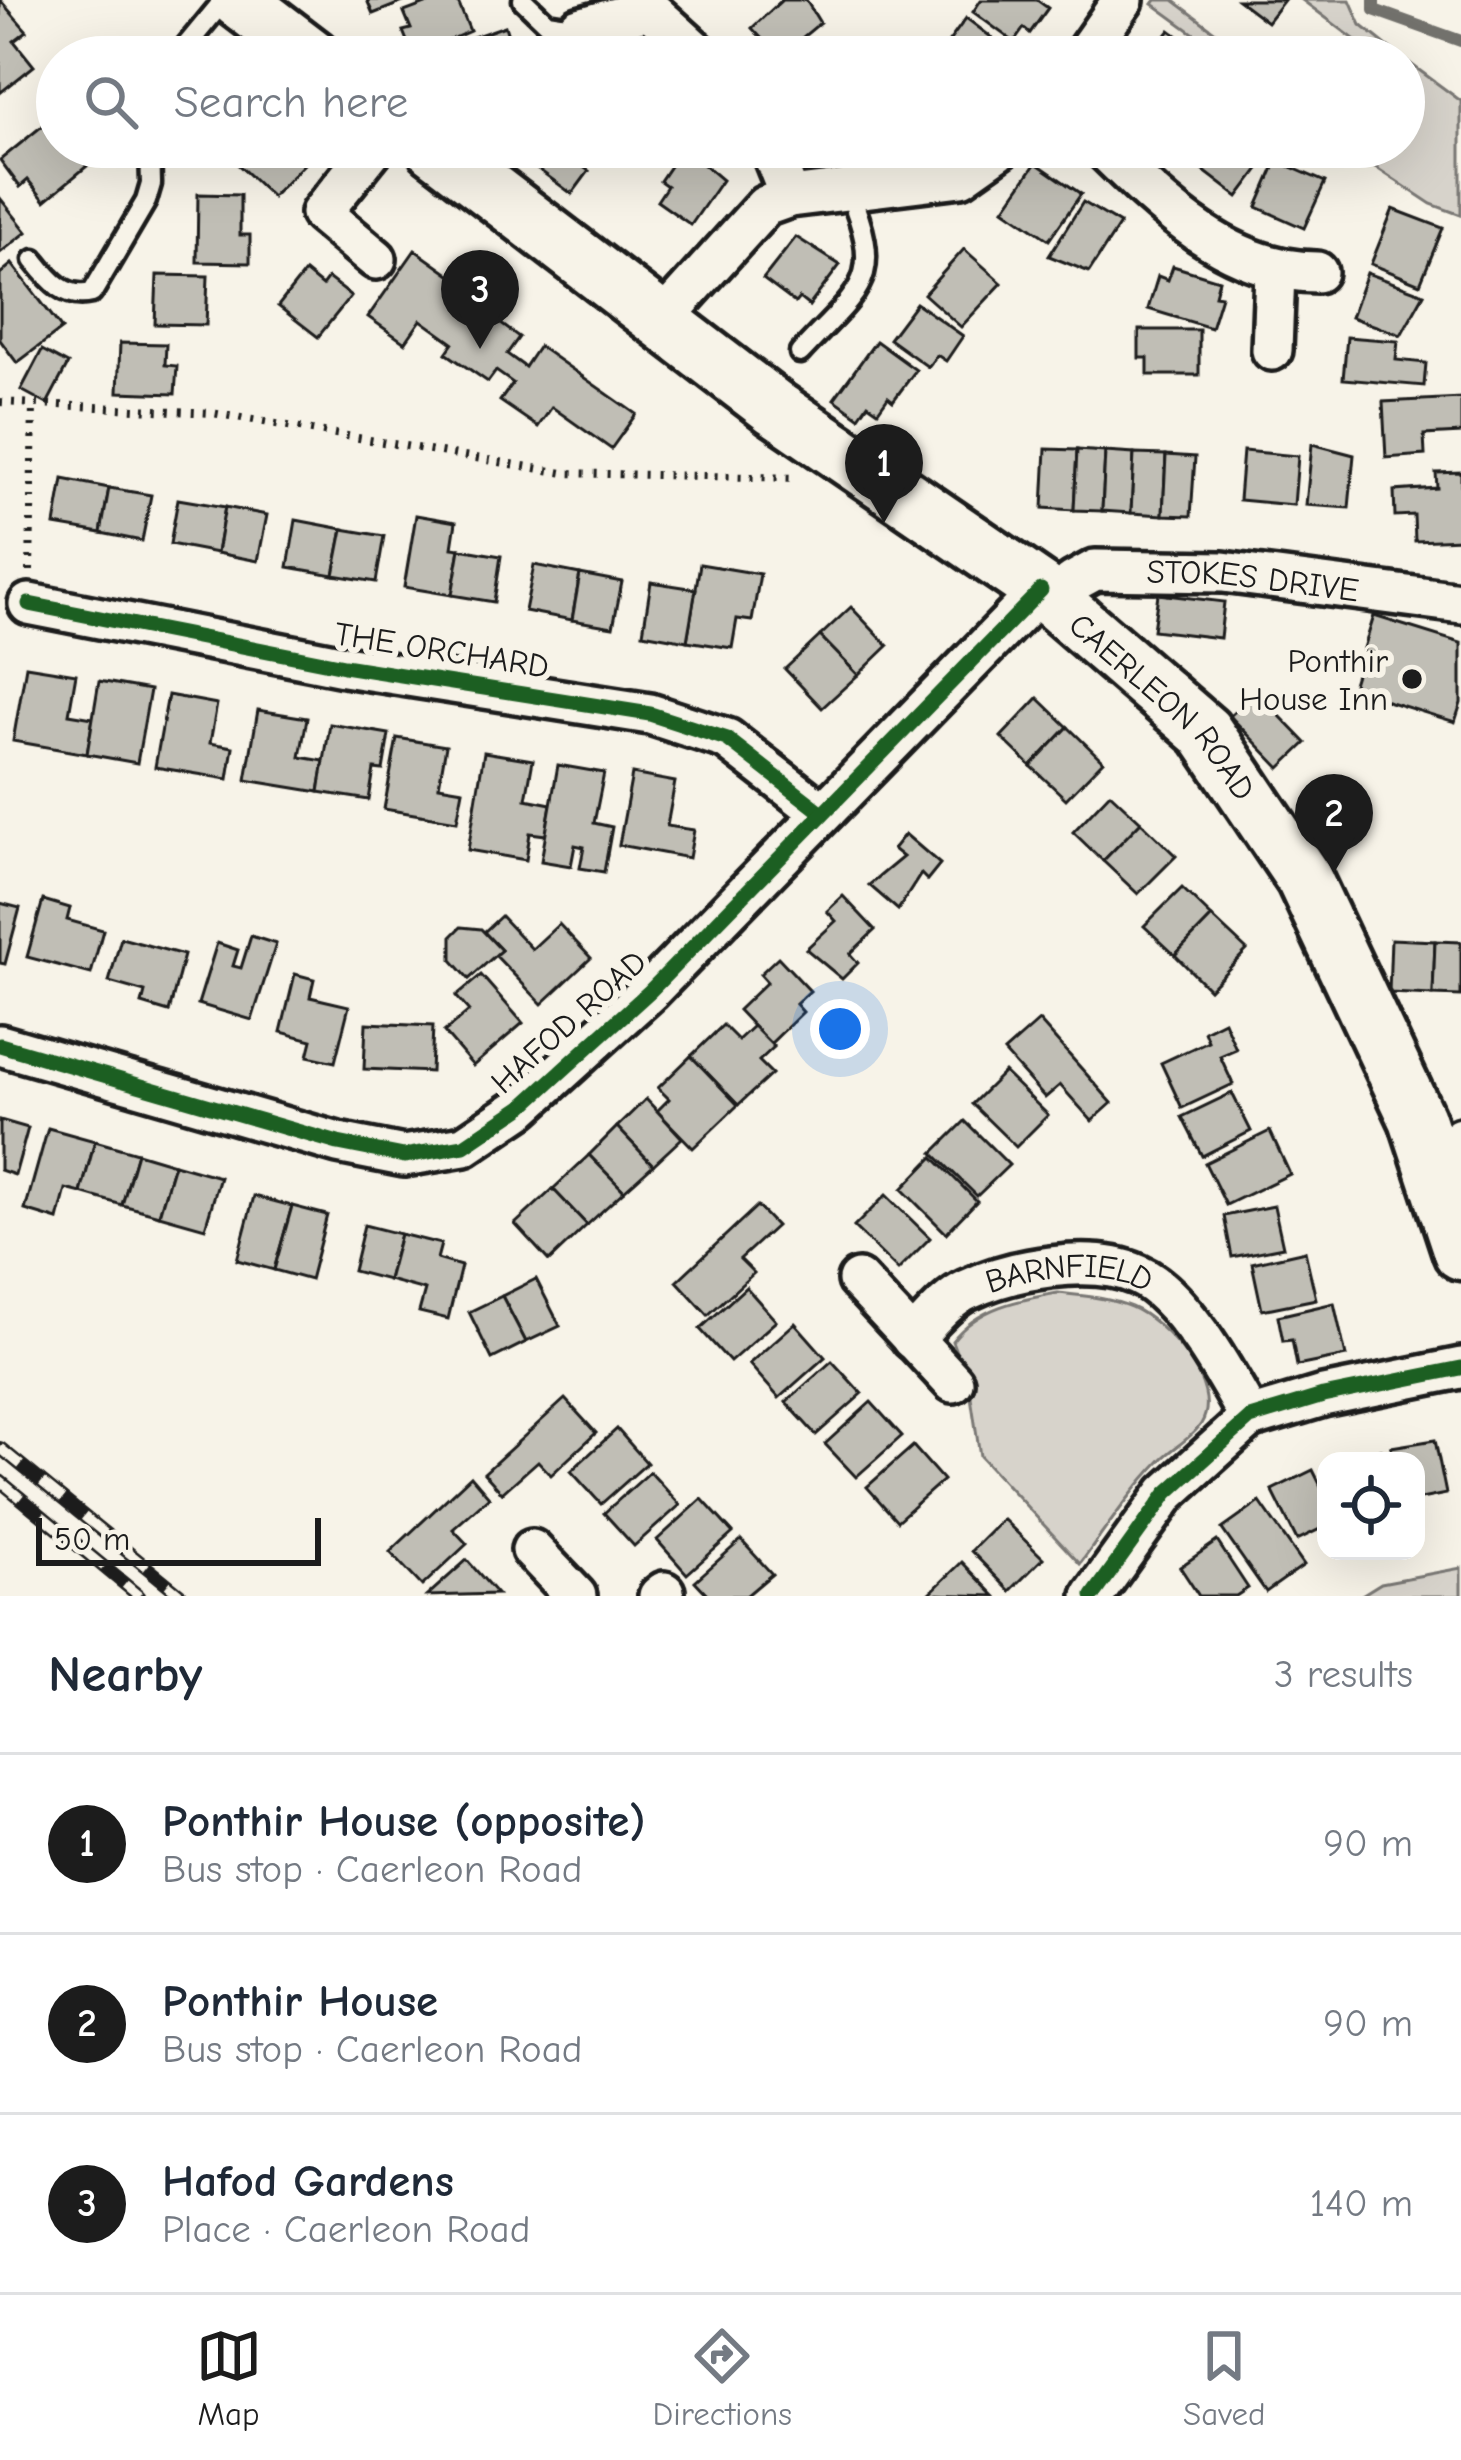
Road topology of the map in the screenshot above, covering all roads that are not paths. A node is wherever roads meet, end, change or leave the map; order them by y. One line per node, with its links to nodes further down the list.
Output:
1 (224, 0): 6 (lane)
2 (238, 0): 7 (main road)
3 (523, 0): 8 (lane)
4 (1123, 0): 11 (street)
5 (656, 4): 9 (street); 10 (street)
6 (194, 36)
7 (285, 36)
8 (563, 36)
9 (584, 36)
10 (684, 36)
11 (1098, 36)
12 (148, 168): 21 (lane)
13 (357, 168): 20 (street)
14 (462, 168): 24 (main road, CAERLEON ROAD)
15 (778, 168): 19 (street)
16 (972, 168): 18 (street)
17 (1123, 168): 22 (street)
18 (849, 192): 19 (street); 26 (lane)
19 (790, 197): 24 (street)
20 (376, 259)
21 (34, 260)
22 (1275, 272): 23 (street); 25 (street)
23 (1317, 272)
24 (662, 320): 27 (main road, CAERLEON ROAD)
25 (1271, 350)
26 (800, 352)
27 (1049, 597): 28 (street, STOKES DRIVE); 30 (street, HAFOD ROAD); 32 (main road, CAERLEON ROAD)
28 (1461, 603)
29 (29, 604): 30 (street, THE ORCHARD)
30 (821, 812): 31 (street, HAFOD ROAD)
31 (0, 1045)
32 (1449, 1155): 33 (main road, CAERLEON ROAD)
33 (1461, 1252)
34 (858, 1280): 35 (street)
35 (912, 1339): 37 (street); 38 (street, BARNFIELD)
36 (1461, 1368): 38 (street)
37 (953, 1382)
38 (1250, 1418): 41 (street)
39 (532, 1550): 40 (street)
40 (576, 1596)
41 (1093, 1596)

